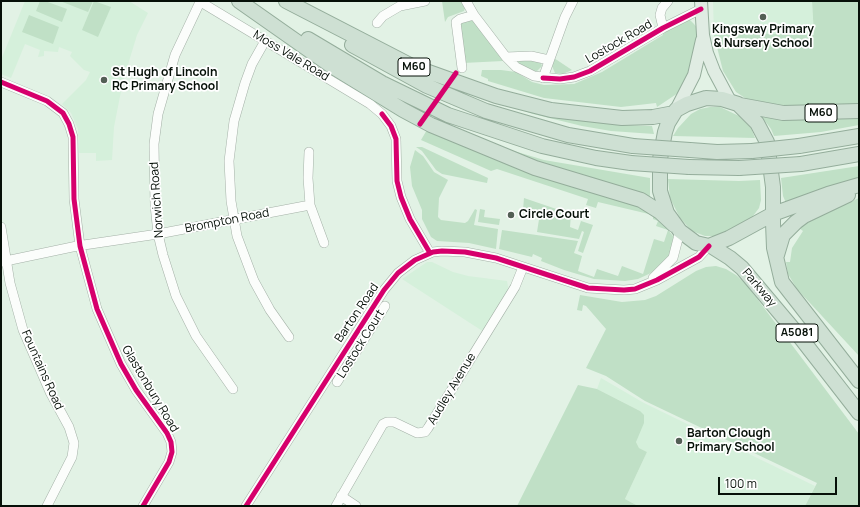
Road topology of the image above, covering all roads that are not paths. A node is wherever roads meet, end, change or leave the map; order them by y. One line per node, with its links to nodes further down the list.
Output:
1 (200, 1): 15 (street, Moss Vale Road); 34 (street, Norwich Road)
2 (239, 1): 33 (highway)
3 (245, 1): 26 (highway, M60, bridge)
4 (280, 1): 24 (highway, M60, bridge)
5 (286, 1): 22 (highway, M60)
6 (425, 1): 12 (street)
7 (466, 1): 11 (street, Lostock Road)
8 (573, 1): 17 (street)
9 (668, 1): 13 (street, Lostock Road)
10 (701, 5): 13 (street, Lostock Road); 14 (main road, Lostock Road)
11 (474, 15): 16 (street, Lostock Road); 18 (street)
12 (377, 23)
13 (663, 28): 19 (street, Lostock Road)
14 (703, 35): 21 (main road, Lostock Road); 22 (main road, Lostock Road)
15 (265, 41): 31 (street); 38 (street, Moss Vale Road)
16 (506, 58): 17 (street); 19 (street, Lostock Road)
17 (549, 60): 19 (street)
18 (462, 68)
19 (543, 78)
20 (1, 82): 36 (street, Glastonbury Road)
21 (734, 103): 22 (highway); 23 (highway, M60); 30 (highway)
22 (675, 111): 33 (highway)
23 (859, 111)
24 (859, 136)
25 (309, 152): 29 (street)
26 (859, 154)
27 (859, 185): 30 (highway)
28 (859, 190): 40 (highway)
29 (310, 205): 31 (street, Brompton Road); 35 (street)
30 (773, 214): 37 (highway); 40 (highway, Parkway / A5081)
31 (234, 220): 34 (street, Brompton Road); 46 (street)
32 (1, 227): 39 (street, Fountains Road)
33 (677, 228): 37 (highway); 42 (street)
34 (158, 234): 36 (street, Brompton Road); 53 (street, Norwich Road)
35 (324, 243)
36 (80, 246): 39 (street, Brompton Road); 57 (street, Glastonbury Road)
37 (710, 246): 42 (street, Barton Road); 54 (highway, Parkway / A5081)
38 (430, 253): 41 (street, Barton Road); 44 (street, Barton Road)
39 (4, 261): 56 (street, Fountains Road)
40 (777, 262): 47 (highway, Parkway / A5081)
41 (523, 267): 42 (street, Barton Road); 55 (street, Audley Avenue)
42 (646, 285)
43 (385, 306): 45 (street, Lostock Court)
44 (369, 311): 45 (street, Barton Road); 48 (street, Barton Road)
45 (378, 317): 49 (street, Lostock Court)
46 (289, 337)
47 (834, 347): 50 (street); 51 (highway, Parkway / A5081)
48 (342, 354): 49 (street, Barton Road); 58 (street, Barton Road)
49 (351, 360): 52 (street, Lostock Court)
50 (859, 372)
51 (859, 381)
52 (337, 382)
53 (233, 389)
54 (859, 413)
55 (341, 496): 59 (street, Audley Avenue); 60 (street)
56 (47, 506)
57 (143, 506)
58 (246, 506)
59 (336, 506)
60 (356, 506)

